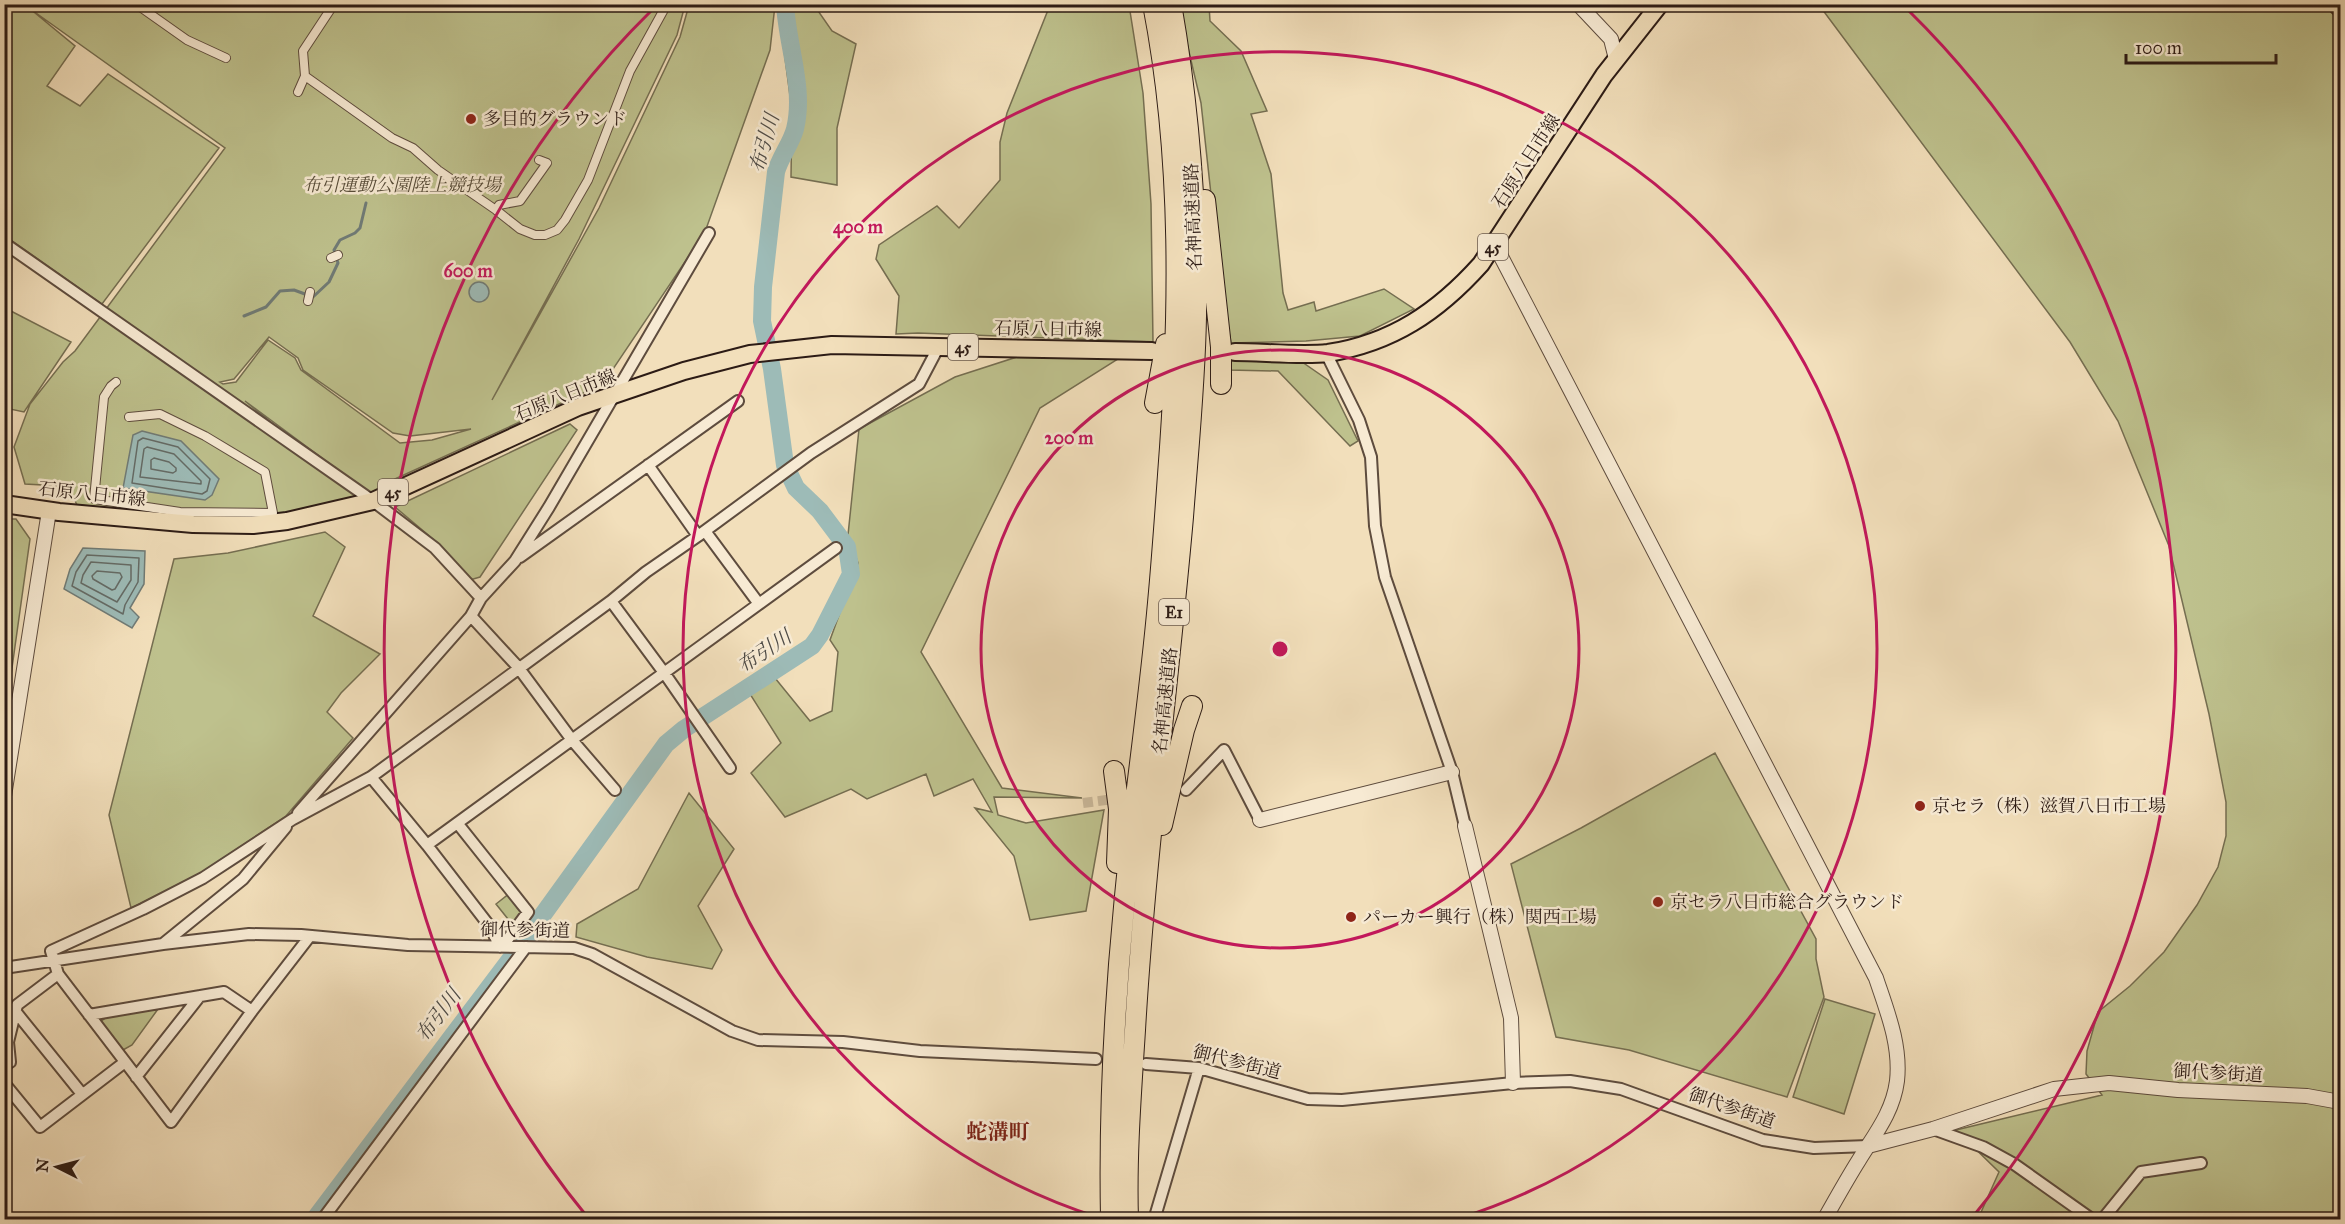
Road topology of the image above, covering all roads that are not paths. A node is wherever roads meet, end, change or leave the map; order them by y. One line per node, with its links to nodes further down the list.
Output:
1 (136, 4): 10 (street)
2 (334, 4): 12 (street)
3 (667, 4): 15 (street)
4 (1154, 4): 20 (highway, 名神高速道路 / E1)
5 (1173, 4): 27 (highway); 59 (highway, 名神高速道路 / E1)
6 (1578, 4): 11 (street)
7 (1660, 4): 11 (main road, 石原八日市線 / 45)
8 (2336, 4): 9 (main road)
9 (2340, 8)
10 (226, 58)
11 (1616, 59): 18 (main road, 石原八日市線 / 45)
12 (305, 76): 13 (street); 15 (street)
13 (298, 92)
14 (539, 160): 15 (street)
15 (496, 210)
16 (709, 233): 28 (street)
17 (4, 243): 33 (street)
18 (1495, 245): 25 (main road, 石原八日市線 / 45); 83 (street)
19 (310, 292): 21 (street)
20 (1177, 294): 30 (highway); 71 (highway, 名神高速道路 / E1)
21 (308, 301)
22 (939, 346): 23 (main road, 石原八日市線 / 45); 28 (main road, 石原八日市線 / 45); 36 (street)
23 (1152, 351)
24 (1235, 352): 25 (main road, 石原八日市線 / 45)
25 (1326, 353): 49 (street)
26 (117, 382): 31 (street)
27 (1221, 384)
28 (615, 394): 33 (main road, 石原八日市線 / 45); 38 (street)
29 (738, 401): 32 (street)
30 (1155, 403)
31 (129, 417)
32 (648, 465): 36 (street); 38 (street)
33 (373, 501): 35 (main road, 石原八日市線 / 45); 39 (street)
34 (4, 504): 35 (main road, 石原八日市線 / 45)
35 (49, 511): 53 (street)
36 (702, 533): 40 (street); 41 (street)
37 (836, 548): 41 (street)
38 (515, 561): 39 (street)
39 (481, 598): 42 (street)
40 (610, 601): 43 (street); 44 (street)
41 (759, 604): 44 (street)
42 (471, 616): 43 (street); 54 (street)
43 (518, 667): 46 (street); 50 (street)
44 (665, 674): 46 (street); 47 (street)
45 (1192, 706): 59 (highway)
46 (572, 740): 51 (street); 56 (street)
47 (730, 768)
48 (1114, 771): 71 (highway)
49 (1452, 772): 55 (street); 57 (street)
50 (371, 777): 54 (street); 58 (street)
51 (615, 790)
52 (1186, 790): 55 (street)
53 (4, 796)
54 (293, 819): 61 (street); 64 (street)
55 (1260, 820)
56 (458, 824): 58 (street); 62 (street)
57 (1465, 826): 79 (street)
58 (427, 845): 62 (street)
59 (1141, 927): 87 (highway, 名神高速道路 / E1)
60 (310, 936): 61 (street, 御代参街道); 62 (street, 御代参街道); 69 (street)
61 (163, 944): 64 (street, 御代参街道)
62 (504, 947): 63 (street, 御代参街道)
63 (524, 947): 72 (street, 御代参街道); 85 (street)
64 (52, 960): 65 (street, 御代参街道); 66 (street)
65 (4, 968)
66 (58, 974): 68 (street); 70 (street)
67 (200, 996): 69 (street); 70 (street); 77 (street)
68 (15, 1011): 75 (street); 80 (street)
69 (252, 1011): 77 (street)
70 (89, 1015): 73 (street)
71 (1115, 1040): 86 (highway, 名神高速道路 / E1)
72 (1096, 1059)
73 (125, 1062): 77 (street); 80 (street)
74 (1146, 1064): 76 (street, 御代参街道)
75 (4, 1066)
76 (1199, 1068): 79 (street, 御代参街道); 88 (street)
77 (136, 1077)
78 (4, 1083): 80 (street)
79 (1513, 1083): 83 (street, 御代参街道)
80 (82, 1094)
81 (2340, 1102): 82 (street, 御代参街道)
82 (1933, 1129): 83 (street, 御代参街道); 90 (street)
83 (1868, 1146): 89 (street)
84 (2201, 1163): 91 (street)
85 (322, 1220)
86 (1111, 1220)
87 (1128, 1220)
88 (1154, 1220)
89 (1824, 1220)
90 (2093, 1220)
91 (2102, 1220)

